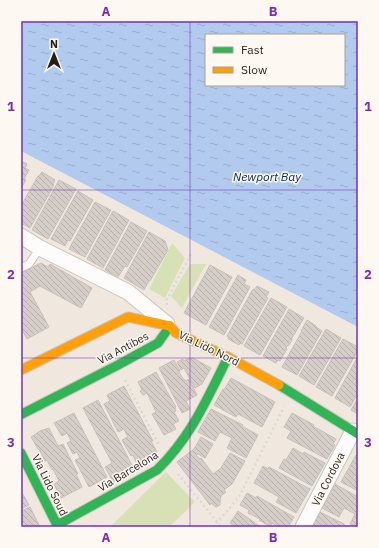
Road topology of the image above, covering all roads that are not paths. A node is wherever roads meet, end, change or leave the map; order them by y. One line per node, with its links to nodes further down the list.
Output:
1 (21, 236): 2 (street, Via Lido Nord)
2 (40, 248): 3 (lane); 4 (street, Via Lido Nord)
3 (21, 268)
4 (170, 326): 5 (street, Via Lido Nord); 6 (street, Via Antibes); 7 (street, Via Antibes)
5 (228, 357): 8 (street, Via Lido Nord); 10 (street, Via Barcelona)
6 (21, 370)
7 (21, 413)
8 (356, 432): 11 (street, Via Cordova)
9 (21, 453): 10 (street, Via Lido Soud)
10 (57, 526)
11 (303, 527)

